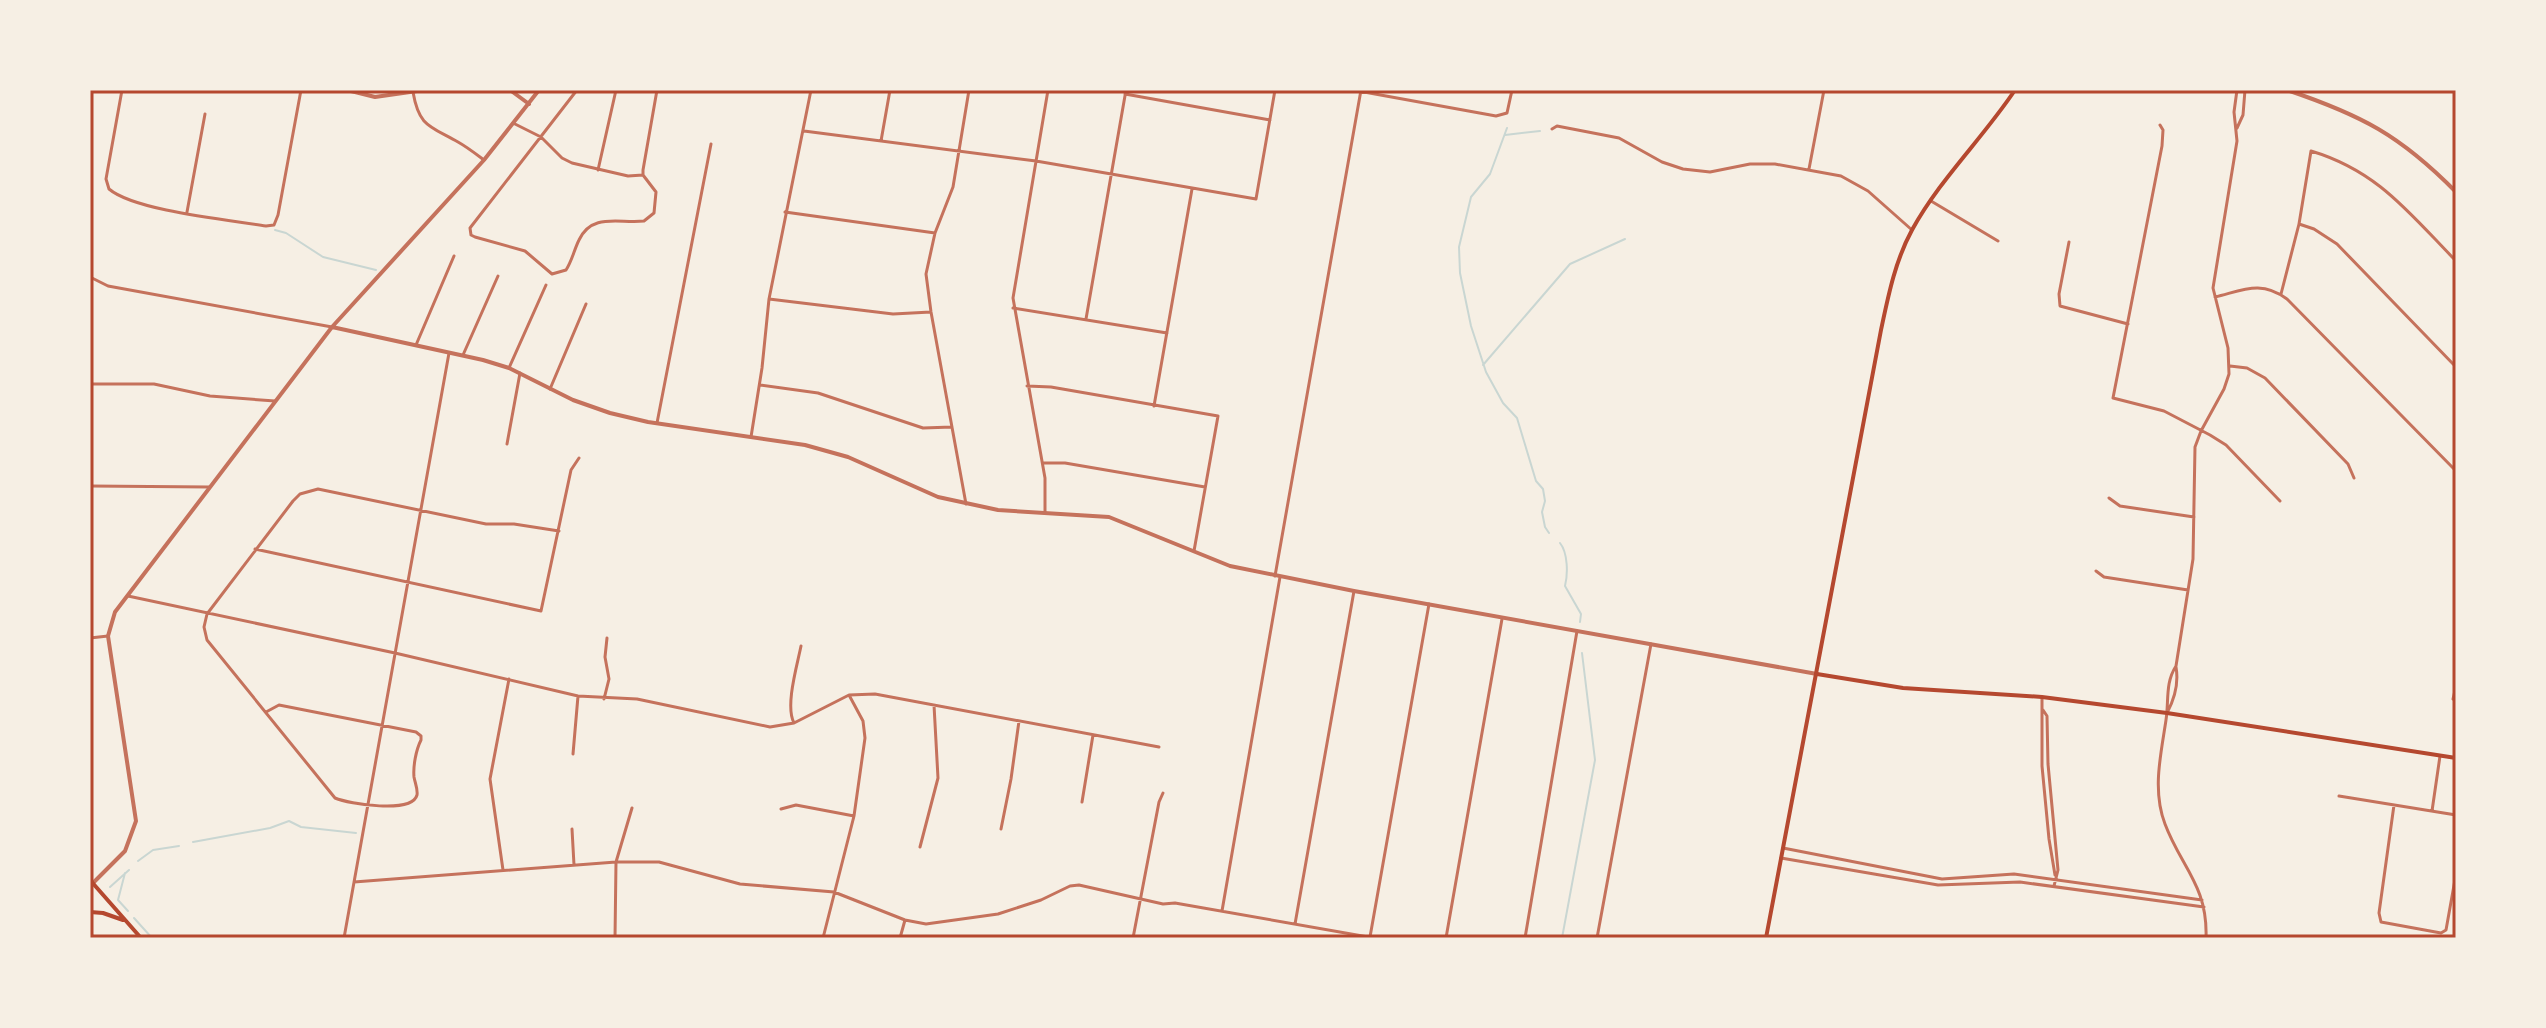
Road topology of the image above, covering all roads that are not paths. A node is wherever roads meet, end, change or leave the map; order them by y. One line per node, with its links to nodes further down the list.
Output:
1 (122, 90): 46 (street)
2 (301, 90): 46 (street)
3 (347, 90): 23 (street)
4 (424, 90): 23 (street)
5 (510, 90): 25 (street)
6 (539, 90): 25 (street)
7 (577, 90): 33 (street)
8 (616, 90): 39 (street)
9 (657, 90): 42 (street)
10 (811, 90): 32 (street)
11 (890, 90): 34 (street)
12 (969, 90): 36 (street)
13 (1048, 90): 38 (street)
14 (1275, 90): 27 (street)
15 (1353, 90): 22 (street)
16 (1512, 90): 22 (street)
17 (1824, 90): 40 (street)
18 (2015, 90): 45 (main road)
19 (2237, 90): 30 (street)
20 (2245, 90): 30 (street)
21 (2287, 90): 44 (street)
22 (1361, 91): 103 (street)
23 (413, 92): 37 (street)
24 (1126, 92): 27 (street); 41 (street)
25 (529, 104): 28 (street)
26 (205, 114): 46 (street)
27 (1270, 120): 43 (street)
28 (513, 123): 33 (street); 37 (street)
29 (2160, 125): 65 (street)
30 (2237, 128): 59 (street)
31 (1552, 129): 40 (street)
32 (804, 131): 34 (street); 47 (street)
33 (541, 137): 39 (street); 42 (street)
34 (881, 141): 36 (street)
35 (711, 144): 81 (street)
36 (958, 151): 38 (street); 50 (street)
37 (484, 160): 66 (street)
38 (1036, 161): 41 (street); 62 (street)
39 (598, 170): 42 (street)
40 (1809, 170): 49 (street)
41 (1111, 174): 43 (street); 64 (street)
42 (643, 175)
43 (1192, 188): 67 (street)
44 (2456, 192)
45 (1931, 201): 49 (main road); 51 (street)
46 (187, 212)
47 (785, 212): 50 (street); 60 (street)
48 (2299, 224): 54 (street); 58 (street); 72 (street)
49 (1912, 230): 119 (main road)
50 (935, 233): 63 (street)
51 (1998, 241)
52 (2069, 242): 65 (street)
53 (454, 256): 68 (street)
54 (2456, 261)
55 (498, 276): 70 (street)
56 (90, 277): 66 (street)
57 (546, 285): 73 (street)
58 (2281, 294): 59 (street); 88 (street)
59 (2215, 297): 71 (street)
60 (769, 299): 63 (street); 76 (street)
61 (586, 304): 78 (street)
62 (1013, 308): 64 (street); 77 (street)
63 (931, 312): 82 (street)
64 (1086, 319): 67 (street)
65 (2128, 324): 83 (street)
66 (332, 327): 68 (street); 79 (street)
67 (1167, 333): 80 (street)
68 (416, 345): 69 (street)
69 (449, 353): 70 (street); 96 (street)
70 (463, 355): 73 (street)
71 (2230, 366): 83 (street); 89 (street)
72 (2456, 367)
73 (509, 368): 74 (street)
74 (520, 373): 78 (street); 85 (street)
75 (90, 384): 79 (street)
76 (760, 385): 82 (street); 84 (street)
77 (1027, 386): 80 (street); 87 (street)
78 (550, 389): 81 (street)
79 (275, 401): 91 (street)
80 (1154, 406): 92 (street)
81 (657, 423): 84 (street)
82 (952, 427): 95 (street)
83 (2201, 431): 94 (street); 98 (street)
84 (751, 437): 95 (street)
85 (507, 444)
86 (579, 458): 99 (street)
87 (1042, 463): 92 (street); 97 (street)
88 (2456, 471)
89 (2354, 478)
90 (90, 486): 91 (street)
91 (209, 487): 107 (street)
92 (1205, 487): 101 (street)
93 (2109, 498): 98 (street)
94 (2280, 501)
95 (966, 504): 97 (street)
96 (422, 510): 99 (street); 100 (street); 104 (street)
97 (1045, 513): 101 (street)
98 (2194, 517): 105 (street)
99 (559, 531): 104 (street)
100 (255, 549): 104 (street); 109 (street)
101 (1194, 551): 103 (street)
102 (2096, 571): 105 (street)
103 (1278, 577): 106 (street); 171 (street)
104 (408, 583): 117 (street)
105 (2188, 590): 118 (street)
106 (1354, 591): 108 (street); 175 (street)
107 (128, 596): 109 (street); 112 (street)
108 (1429, 604): 110 (street); 182 (street)
109 (207, 614): 117 (street); 128 (street)
110 (1503, 617): 111 (street); 183 (street)
111 (1577, 631): 115 (street); 184 (street)
112 (108, 636): 113 (street); 165 (street)
113 (90, 638)
114 (607, 638): 125 (street)
115 (1651, 644): 119 (street); 185 (street)
116 (801, 646): 131 (street)
117 (395, 653): 120 (street); 132 (street)
118 (2176, 666): 129 (street); 129 (street)
119 (1817, 674): 124 (main road); 151 (main road)
120 (509, 679): 123 (street); 158 (street)
121 (2456, 686): 126 (street)
122 (849, 695): 127 (street); 131 (street); 147 (street)
123 (578, 696): 125 (street); 135 (street)
124 (2042, 697): 129 (main road); 162 (street)
125 (604, 699): 131 (street)
126 (2454, 700)
127 (934, 705): 130 (street); 150 (street)
128 (266, 712): 132 (street); 141 (street)
129 (2167, 713): 136 (main road); 169 (street)
130 (1019, 721): 133 (street); 149 (street)
131 (794, 723)
132 (382, 724): 141 (street); 141 (street)
133 (1093, 735): 134 (street); 140 (street)
134 (1159, 747)
135 (573, 754)
136 (2440, 756): 137 (main road); 145 (street)
137 (2456, 758)
138 (1163, 793): 168 (street)
139 (2339, 796): 142 (street)
140 (1082, 802)
141 (368, 805): 163 (street)
142 (2394, 805): 145 (street); 160 (street)
143 (632, 808): 154 (street)
144 (781, 809): 147 (street)
145 (2432, 811): 146 (street)
146 (2456, 815)
147 (854, 816): 167 (street)
148 (572, 829): 155 (street)
149 (1001, 829)
150 (920, 847)
151 (1783, 848): 152 (main road); 153 (street)
152 (1781, 858): 157 (street); 186 (main road)
153 (1831, 858): 156 (street); 157 (street)
154 (616, 862): 155 (street); 167 (street); 178 (street)
155 (574, 865): 158 (street)
156 (1869, 865): 159 (street); 161 (street)
157 (1830, 866): 159 (street)
158 (503, 870): 163 (street)
159 (1868, 872): 164 (street)
160 (2456, 874)
161 (1921, 876): 162 (street); 164 (street)
162 (2055, 877): 166 (street); 169 (street)
163 (354, 882): 177 (street)
164 (1920, 882): 166 (street)
165 (91, 883): 173 (main road)
166 (2054, 886): 170 (street)
167 (834, 892): 174 (street); 179 (street)
168 (1140, 897): 171 (street); 174 (street); 181 (street)
169 (2202, 900): 170 (street)
170 (2204, 907): 187 (street)
171 (1222, 911): 175 (street)
172 (90, 912): 173 (main road)
173 (125, 920): 176 (main road)
174 (905, 920): 180 (street)
175 (1295, 924): 182 (street)
176 (141, 938)
177 (344, 938)
178 (615, 938)
179 (823, 938)
180 (900, 938)
181 (1133, 938)
182 (1372, 938)
183 (1446, 938)
184 (1525, 938)
185 (1597, 938)
186 (1766, 938)
187 (2206, 938)

